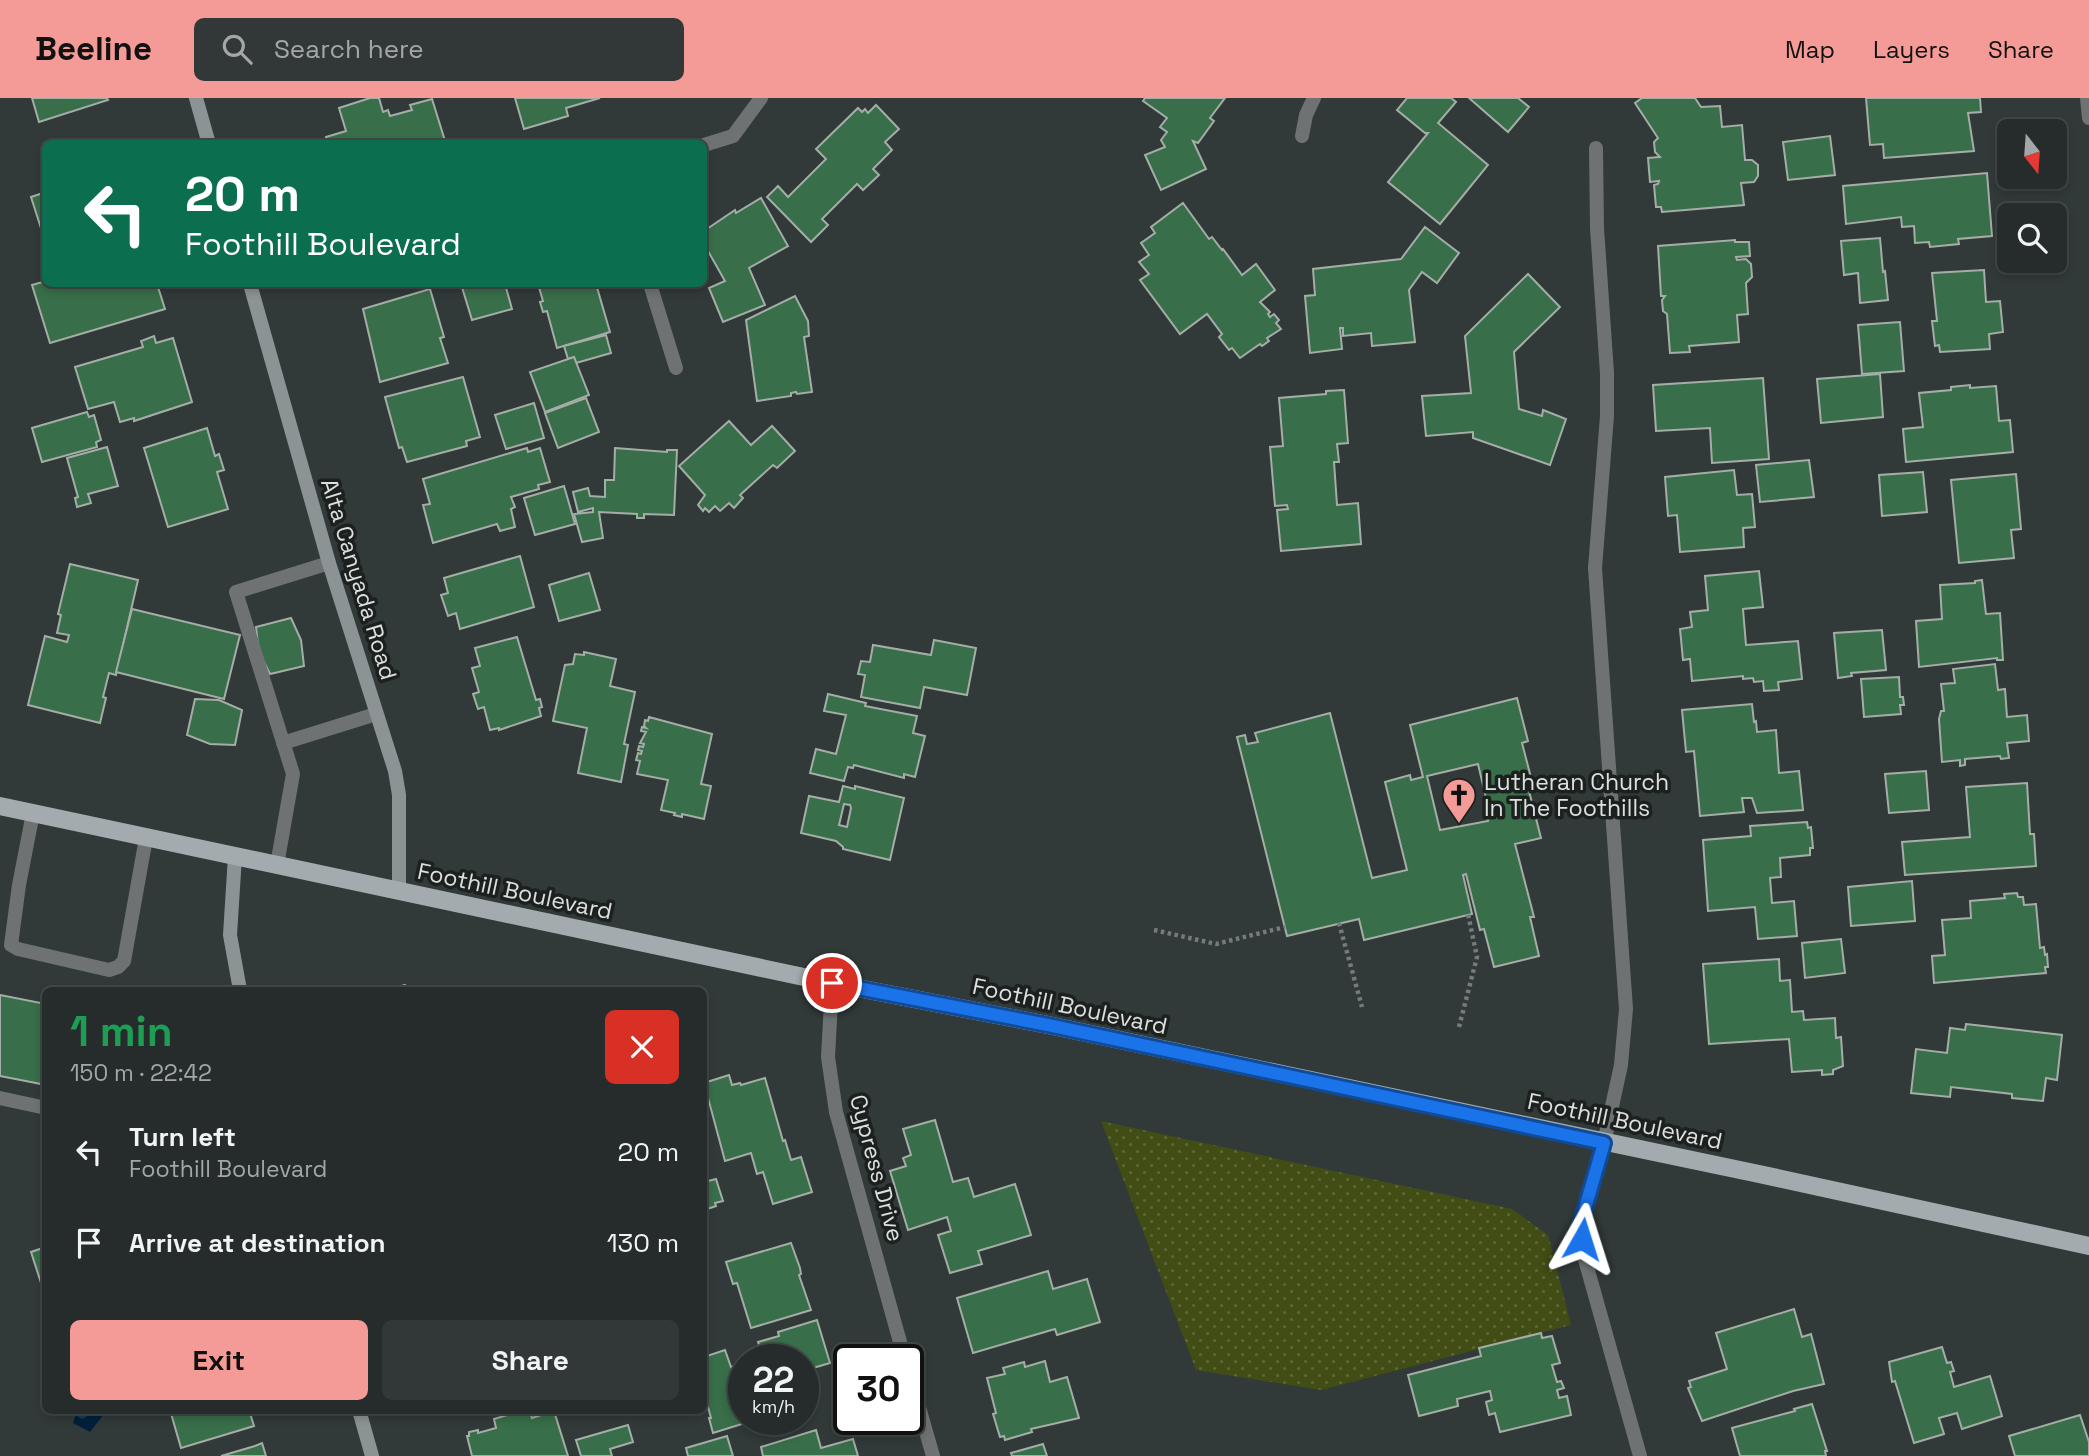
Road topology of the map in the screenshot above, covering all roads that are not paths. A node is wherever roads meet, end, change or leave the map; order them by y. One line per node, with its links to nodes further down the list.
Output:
1 (195, 98): 7 (street)
2 (761, 98): 8 (street)
3 (1314, 98): 6 (street)
4 (2087, 98): 5 (street)
5 (2089, 118)
6 (1302, 136)
7 (208, 140)
8 (707, 144)
9 (1596, 148): 26 (street)
10 (251, 287): 13 (street, Alta Canyada Road)
11 (651, 287): 12 (street)
12 (676, 368)
13 (329, 563): 14 (street, Alta Canyada Road); 15 (street)
14 (376, 714): 15 (street); 21 (street, Alta Canyada Road)
15 (283, 743): 20 (street)
16 (0, 806): 17 (main road, Foothill Boulevard)
17 (33, 813): 18 (main road, Foothill Boulevard); 18 (street)
18 (146, 838): 19 (main road, Foothill Boulevard)
19 (235, 856): 20 (main road, Foothill Boulevard); 23 (street)
20 (277, 865): 21 (main road, Foothill Boulevard)
21 (399, 892): 22 (main road, Foothill Boulevard)
22 (832, 983): 26 (main road, Foothill Boulevard); 28 (street, Cypress Drive)
23 (239, 987)
24 (0, 1098): 25 (street)
25 (42, 1107)
26 (1604, 1143): 27 (main road, Foothill Boulevard); 33 (street)
27 (2089, 1246)
28 (900, 1344)
29 (360, 1414): 31 (street)
30 (924, 1425): 32 (street)
31 (372, 1456)
32 (933, 1456)
33 (1640, 1456)

